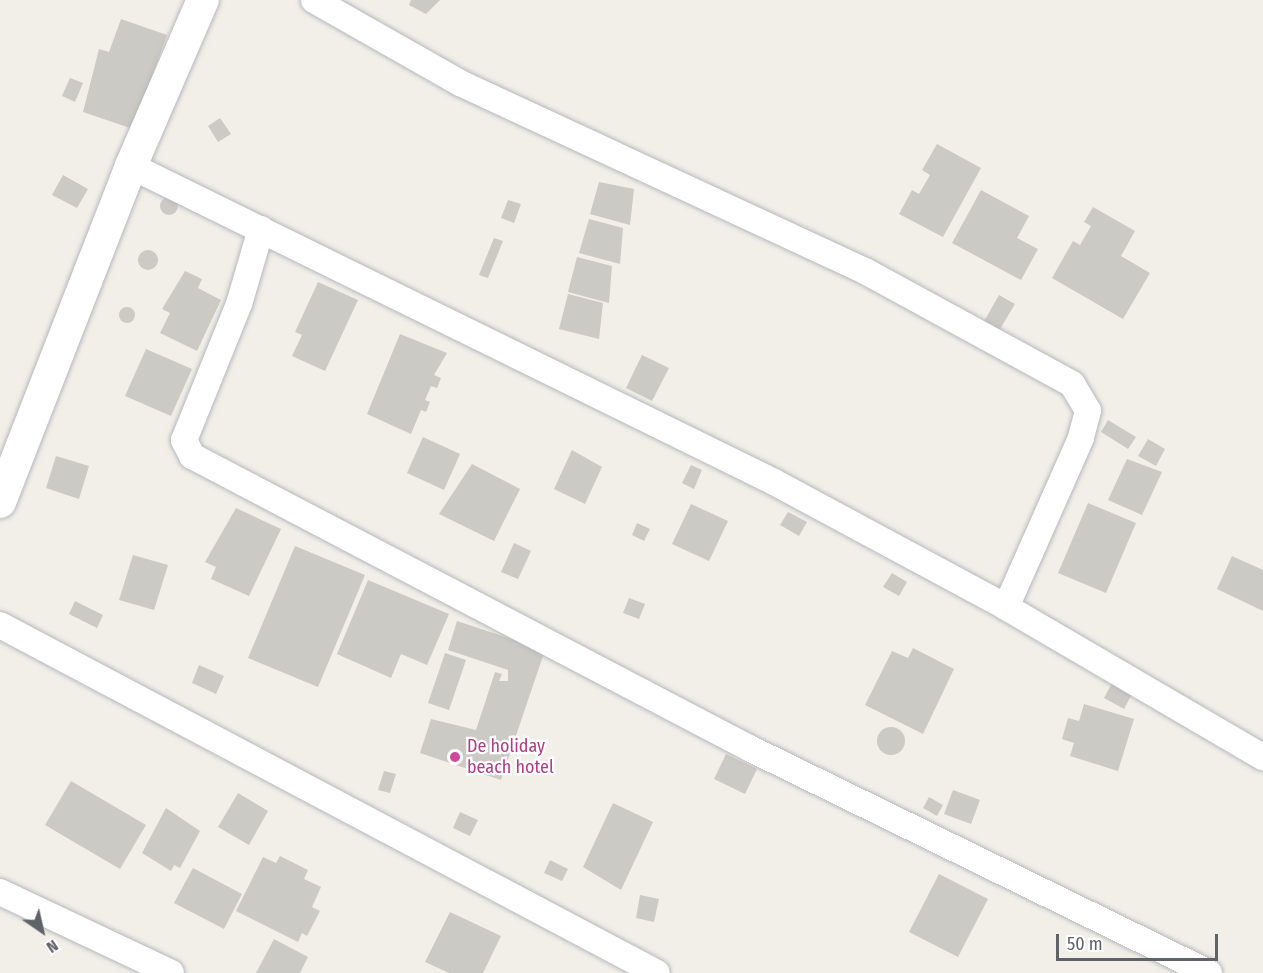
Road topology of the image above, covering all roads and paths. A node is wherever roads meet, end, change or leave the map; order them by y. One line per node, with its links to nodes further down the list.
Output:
1 (203, 0): 3 (street)
2 (314, 0): 6 (street)
3 (131, 166): 4 (street); 5 (street)
4 (261, 229): 6 (street); 12 (street)
5 (0, 502)
6 (1006, 607): 8 (street)
7 (0, 626): 11 (street)
8 (1263, 757)
9 (0, 892): 10 (street)
10 (171, 973)
11 (657, 973)
12 (1209, 973)

